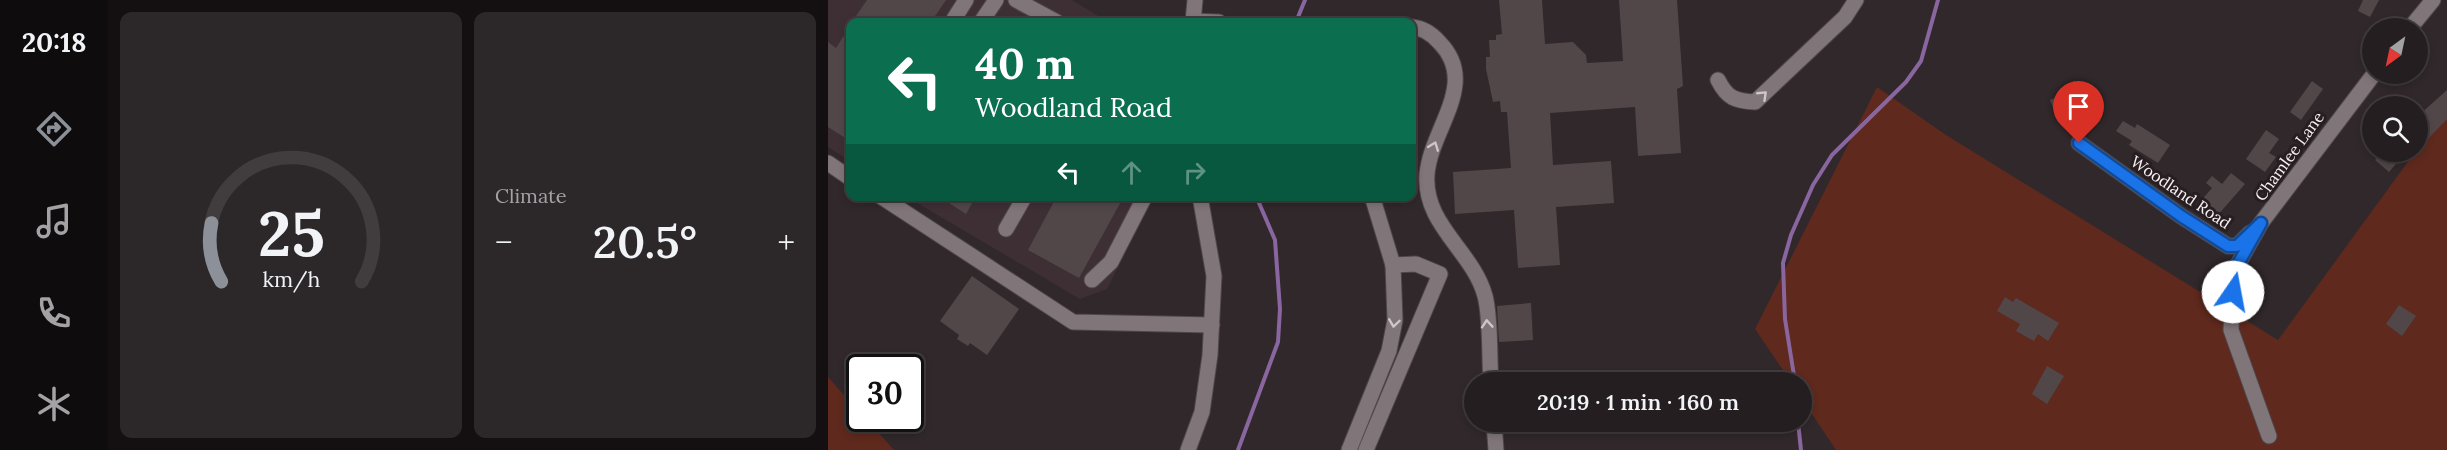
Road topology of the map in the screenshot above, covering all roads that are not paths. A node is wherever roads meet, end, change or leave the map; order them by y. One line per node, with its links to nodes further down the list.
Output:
1 (966, 0): 7 (street)
2 (996, 0): 8 (street)
3 (1016, 0): 9 (street)
4 (1195, 0): 10 (street)
5 (1856, 0): 13 (street, one-way to 5)
6 (2433, 0): 11 (street)
7 (955, 18)
8 (984, 18)
9 (1050, 18)
10 (1193, 18)
11 (2418, 18)
12 (1416, 29): 28 (street, one-way to 12)
13 (1718, 80)
14 (2366, 84): 23 (street, Chamlee Lane)
15 (2079, 143): 23 (street, Woodland Road)
16 (828, 163): 17 (street)
17 (846, 175)
18 (888, 201): 27 (street)
19 (1022, 201): 24 (street)
20 (1142, 201): 26 (street)
21 (1201, 201): 27 (street)
22 (1374, 201): 25 (street)
23 (2261, 223): 30 (street, Chamlee Lane)
24 (1006, 229)
25 (1393, 264): 32 (street, one-way to 32); 33 (street)
26 (1092, 280)
27 (1212, 325): 31 (street)
28 (1490, 372)
29 (1495, 432): 34 (street)
30 (2269, 436)
31 (1188, 450)
32 (1349, 450)
33 (1366, 450)
34 (1496, 450)

